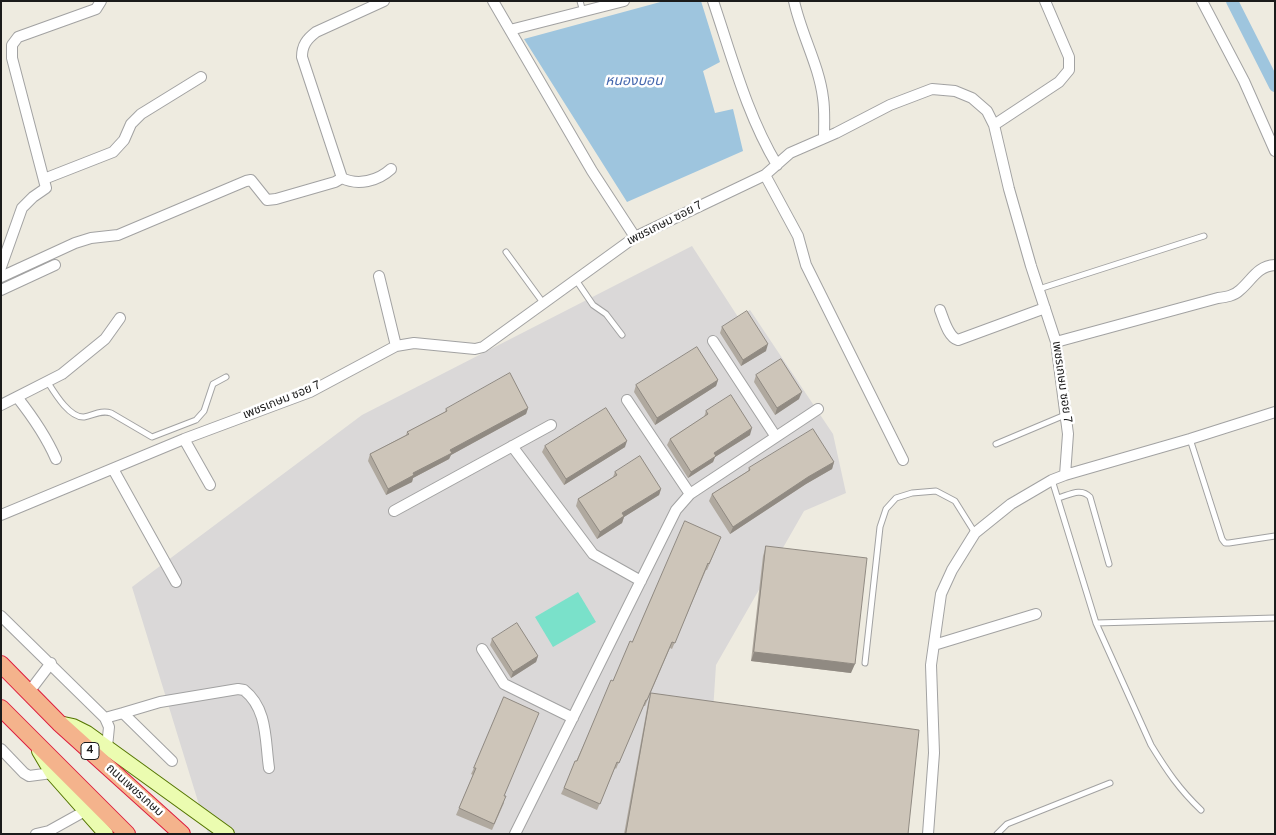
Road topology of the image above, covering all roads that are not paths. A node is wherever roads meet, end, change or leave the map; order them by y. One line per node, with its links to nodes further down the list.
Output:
1 (101, 1): 20 (street)
2 (384, 1): 19 (street)
3 (493, 1): 11 (street)
4 (580, 1): 10 (lane)
5 (624, 1): 10 (street)
6 (713, 1): 16 (street)
7 (794, 1): 14 (street)
8 (1044, 1): 13 (street)
9 (1202, 1): 15 (street)
10 (584, 12): 11 (street)
11 (510, 30): 22 (street)
12 (201, 77): 20 (street)
13 (994, 125): 14 (street, เพชรเกษม ซอย 7); 30 (street, เพชรเกษม ซอย 7)
14 (824, 138): 16 (street, เพชรเกษม ซอย 7)
15 (1275, 151)
16 (777, 165): 18 (street, เพชรเกษม ซอย 7)
17 (391, 168): 19 (street)
18 (765, 175): 22 (street, เพชรเกษม ซอย 7); 55 (street)
19 (342, 178): 28 (street)
20 (45, 184): 26 (street)
21 (1204, 236): 30 (lane)
22 (635, 237): 29 (street, เพชรเกษม ซอย 7)
23 (506, 252): 32 (lane)
24 (55, 265): 31 (street)
25 (1275, 265): 38 (street)
26 (1, 267)
27 (379, 276): 39 (street)
28 (1, 277)
29 (576, 280): 32 (street, เพชรเกษม ซอย 7); 36 (lane)
30 (1039, 289): 33 (street, เพชรเกษม ซอย 7)
31 (1, 290)
32 (544, 304): 39 (street, เพชรเกษม ซอย 7)
33 (1045, 308): 34 (street); 38 (street, เพชรเกษม ซอย 7)
34 (940, 310)
35 (120, 318): 41 (street)
36 (622, 336)
37 (714, 340): 49 (street)
38 (1056, 342): 47 (street, เพชรเกษม ซอย 7)
39 (396, 346): 50 (street, เพชรเกษม ซอย 7)
40 (226, 377): 41 (lane)
41 (47, 382): 42 (street)
42 (17, 396): 44 (street); 54 (street)
43 (627, 400): 60 (street)
44 (1, 405)
45 (818, 409): 49 (street)
46 (1275, 412): 51 (street)
47 (1066, 415): 52 (lane); 57 (street, เพชรเกษม ซอย 7)
48 (551, 425): 53 (street)
49 (776, 437): 60 (street)
50 (184, 439): 56 (street, เพชรเกษม ซอย 7); 59 (street)
51 (1190, 440): 57 (street); 65 (lane)
52 (996, 444)
53 (512, 446): 62 (street); 67 (street)
54 (56, 459)
55 (903, 460)
56 (112, 469): 63 (street, เพชรเกษม ซอย 7); 68 (street)
57 (1065, 475): 58 (street)
58 (1052, 480): 61 (lane); 64 (street)
59 (210, 486)
60 (690, 494): 67 (street)
61 (1058, 498): 66 (lane); 72 (lane)
62 (394, 511)
63 (1, 515)
64 (975, 533): 73 (street); 76 (lane)
65 (1275, 536)
66 (1109, 564)
67 (641, 581): 82 (street)
68 (176, 582)
69 (1036, 614): 73 (street)
70 (1, 616): 75 (street)
71 (1275, 618): 72 (lane)
72 (1096, 623): 91 (lane)
73 (934, 645): 99 (street)
74 (482, 649): 82 (street)
75 (51, 663): 78 (street); 81 (street)
76 (865, 663)
77 (1, 664): 78 (highway, ถนนเพชรเกษม / 4)
78 (29, 692): 83 (highway, ถนนเพชรเกษม / 4)
79 (1, 708): 84 (highway)
80 (123, 713): 81 (street); 87 (street); 88 (street)
81 (105, 718): 85 (street)
82 (572, 718): 98 (street)
83 (59, 723): 85 (main road, 4); 96 (highway, ถนนเพชรเกษม / 4)
84 (30, 736): 89 (main road); 95 (highway)
85 (107, 747): 97 (main road, 4)
86 (1, 748): 89 (street)
87 (172, 761)
88 (269, 768)
89 (52, 773): 92 (main road)
90 (1110, 783): 100 (lane)
91 (1201, 810)
92 (86, 811): 93 (street); 94 (main road)
93 (36, 834)
94 (106, 834)
95 (127, 834)
96 (182, 834)
97 (227, 834)
98 (515, 834)
99 (928, 834)
100 (997, 834)

